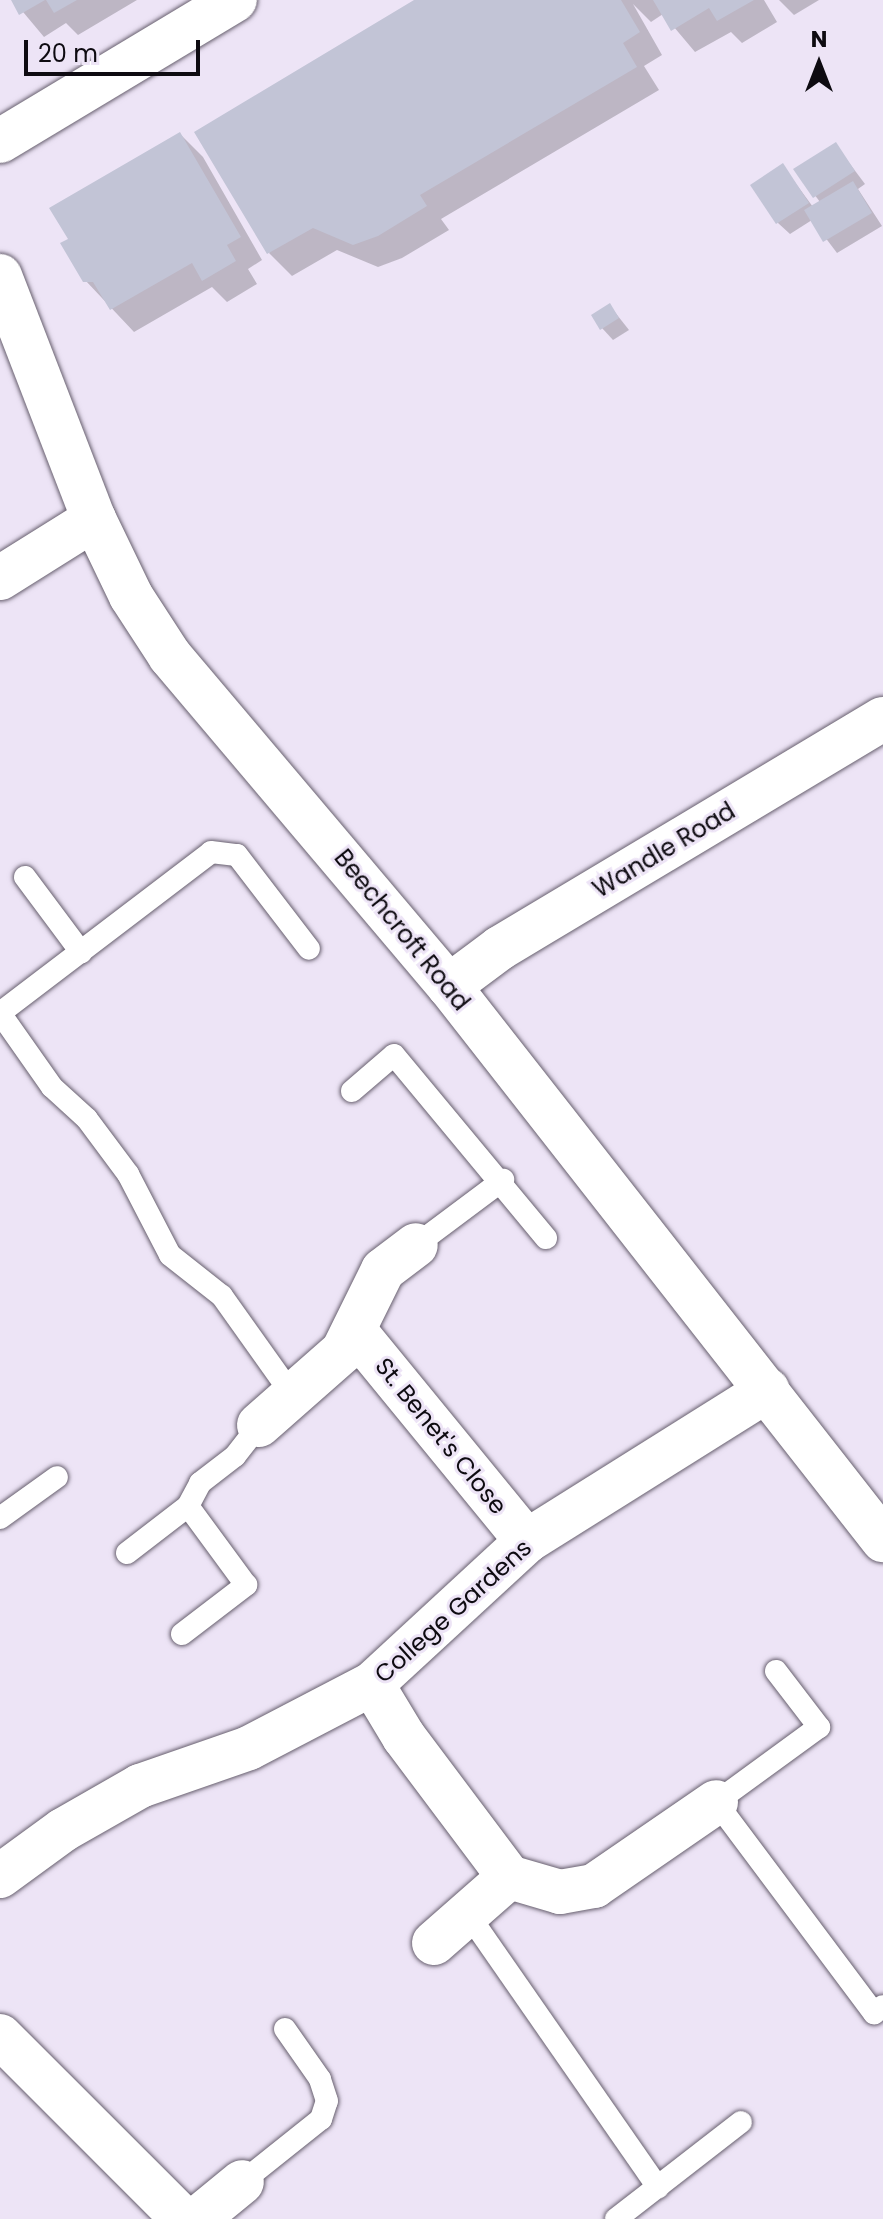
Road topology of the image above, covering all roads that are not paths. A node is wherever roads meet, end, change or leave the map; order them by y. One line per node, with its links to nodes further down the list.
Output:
1 (235, 0): 2 (street)
2 (0, 141)
3 (0, 276): 4 (street, Beechcroft Road)
4 (94, 519): 5 (street); 10 (street, Beechcroft Road)
5 (0, 578)
6 (883, 719): 10 (street, Wandle Road)
7 (25, 877): 9 (lane)
8 (309, 949): 9 (lane)
9 (81, 952): 11 (lane)
10 (449, 986): 17 (street, Beechcroft Road)
11 (0, 1013): 18 (lane)
12 (352, 1091): 13 (lane)
13 (503, 1180): 14 (lane); 15 (lane)
14 (546, 1238)
15 (416, 1245): 16 (street)
16 (354, 1330): 18 (street); 24 (street, St. Benet's Close)
17 (768, 1390): 23 (street, Beechcroft Road); 24 (street, College Gardens)
18 (293, 1396): 19 (street)
19 (259, 1425): 21 (lane)
20 (57, 1477): 22 (lane)
21 (188, 1506): 25 (lane); 26 (lane)
22 (0, 1518)
23 (883, 1540)
24 (527, 1541): 28 (street, College Gardens)
25 (127, 1553)
26 (182, 1634)
27 (776, 1671): 29 (lane)
28 (372, 1684): 30 (street, College Gardens); 31 (street)
29 (716, 1802): 31 (street); 34 (lane)
30 (0, 1876)
31 (509, 1877): 32 (street)
32 (468, 1914): 33 (street); 39 (lane)
33 (434, 1943)
34 (883, 2006)
35 (285, 2029): 38 (lane)
36 (0, 2036): 40 (street)
37 (741, 2122): 39 (lane)
38 (242, 2182): 41 (street)
39 (658, 2187): 42 (lane)
40 (183, 2219)
41 (197, 2219)
42 (616, 2219)

